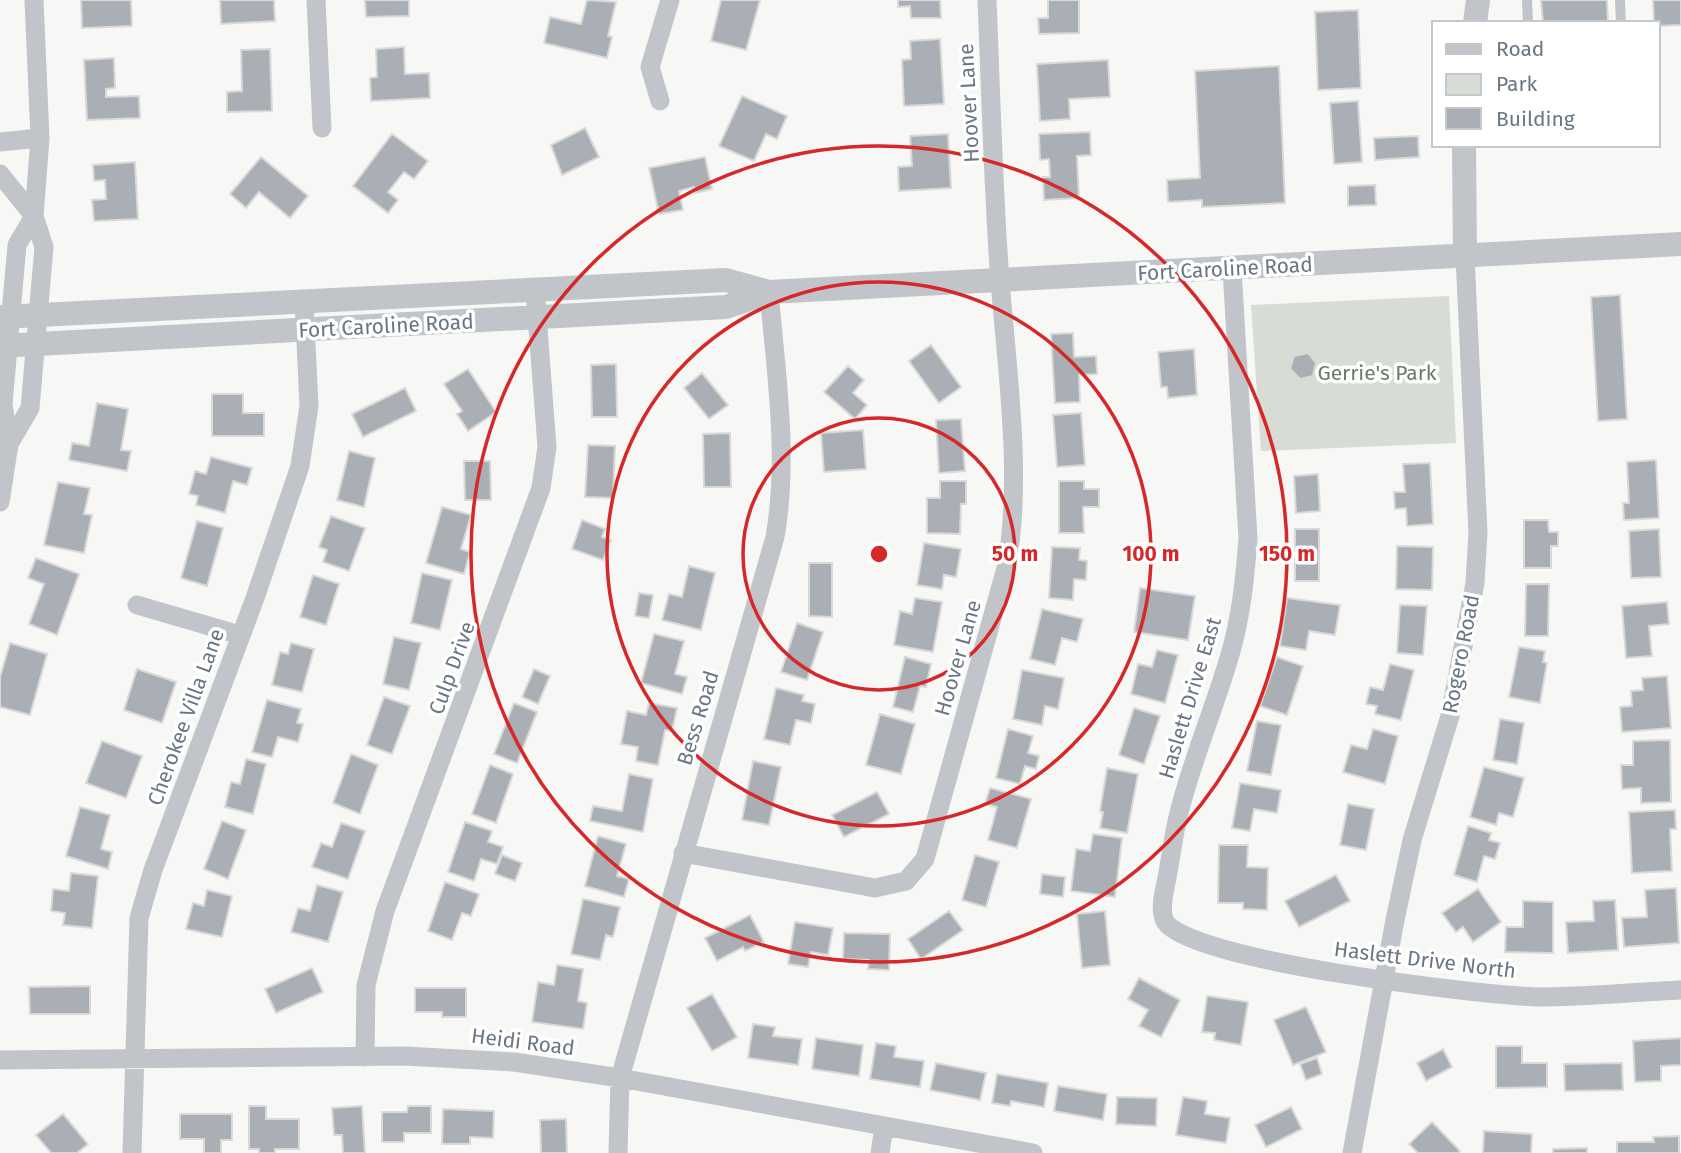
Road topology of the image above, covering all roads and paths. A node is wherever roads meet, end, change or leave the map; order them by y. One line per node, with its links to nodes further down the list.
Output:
1 (34, 0): 13 (street)
2 (316, 0): 12 (street)
3 (670, 0): 11 (street)
4 (987, 0): 21 (street, Hoover Lane)
5 (1478, 0): 8 (street)
6 (1527, 0): 9 (lane)
7 (1620, 0): 10 (lane)
8 (1475, 21)
9 (1528, 21)
10 (1621, 21)
11 (660, 101)
12 (322, 128)
13 (40, 138): 14 (street); 17 (street)
14 (0, 142)
15 (1464, 147): 19 (street, Rogero Road)
16 (0, 174): 17 (street)
17 (34, 216): 25 (street); 26 (street)
18 (1681, 244): 19 (street, Fort Caroline Road)
19 (1465, 256): 20 (street, Fort Caroline Road); 37 (street, Rogero Road)
20 (1232, 269): 21 (street, Fort Caroline Road); 36 (street, Haslett Drive East)
21 (1000, 280): 23 (street, Fort Caroline Road); 35 (street, Hoover Lane)
22 (534, 289): 23 (street, Fort Caroline Road); 24 (street, Fort Caroline Road); 27 (street, Culp Drive)
23 (769, 292): 27 (street, Fort Caroline Road); 35 (street, Bess Road)
24 (304, 301): 25 (street, Fort Caroline Road); 28 (street, Cherokee Villa Lane)
25 (39, 315): 26 (street, Fort Caroline Road); 29 (street)
26 (6, 316): 30 (street)
27 (536, 317): 28 (street, Fort Caroline Road); 39 (street, Culp Drive)
28 (306, 330): 29 (street, Fort Caroline Road); 34 (street, Cherokee Villa Lane)
29 (36, 344): 30 (street, Fort Caroline Road); 31 (street)
30 (4, 346): 31 (street)
31 (9, 444): 32 (street)
32 (0, 502)
33 (137, 605): 34 (street)
34 (240, 635): 41 (street, Cherokee Villa Lane)
35 (683, 853): 42 (street, Bess Road)
36 (1169, 928): 37 (street, Haslett Drive North)
37 (1384, 981): 38 (street, Haslett Drive North); 48 (street, Rogero Road)
38 (1681, 990)
39 (365, 1057): 41 (street, Heidi Road); 42 (street, Heidi Road)
40 (0, 1060): 41 (street, Heidi Road)
41 (133, 1061): 44 (street, Cherokee Villa Lane)
42 (620, 1078): 43 (street, Heidi Road); 45 (street, Bess Road)
43 (884, 1127): 46 (street); 47 (street, Heidi Road)
44 (132, 1153)
45 (618, 1153)
46 (880, 1153)
47 (1033, 1153)
48 (1352, 1153)

